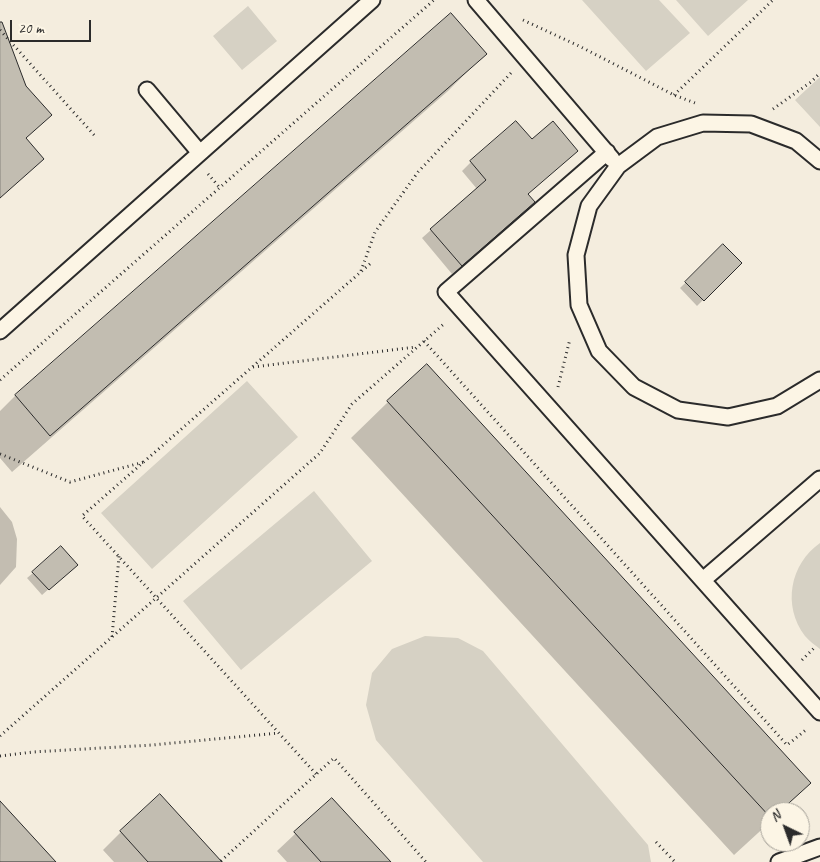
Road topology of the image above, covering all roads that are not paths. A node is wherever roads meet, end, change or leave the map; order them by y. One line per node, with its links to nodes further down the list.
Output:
1 (372, 0): 4 (lane)
2 (476, 0): 5 (lane)
3 (147, 90): 4 (lane)
4 (200, 152): 8 (lane)
5 (607, 152): 7 (lane); 11 (lane)
6 (820, 161): 7 (lane)
7 (618, 166): 9 (lane)
8 (0, 331)
9 (820, 380)
10 (820, 480): 11 (lane)
11 (703, 580): 12 (lane)
12 (817, 717)
13 (819, 847): 14 (lane); 15 (lane)
14 (779, 862)
15 (803, 862)

